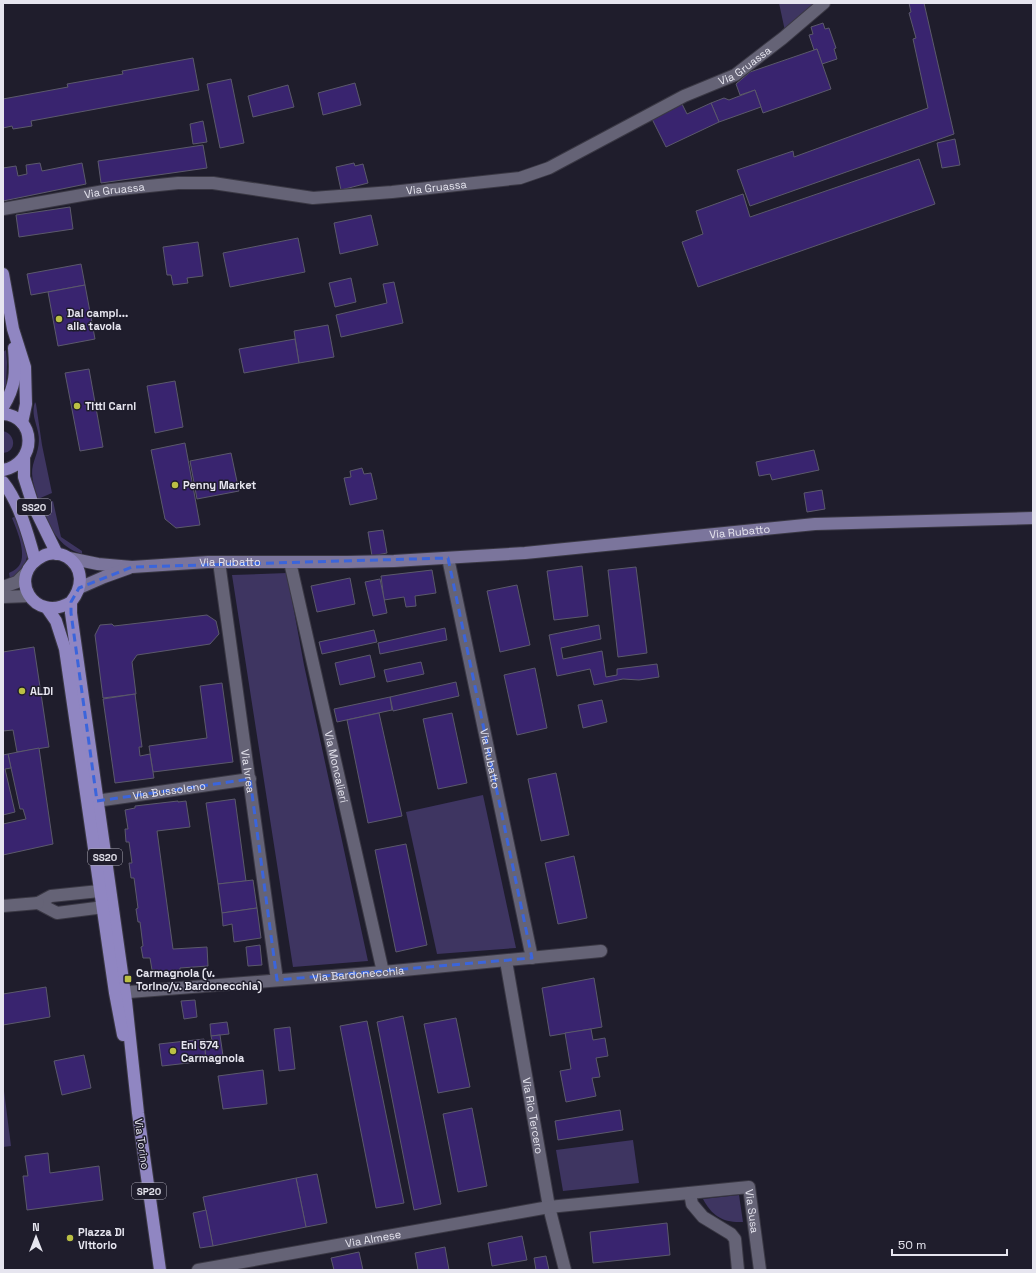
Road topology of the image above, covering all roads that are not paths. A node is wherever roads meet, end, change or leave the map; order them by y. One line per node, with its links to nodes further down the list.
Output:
1 (824, 3): 2 (street, Via Gruassa)
2 (3, 209)
3 (3, 274): 4 (main road)
4 (13, 329): 5 (main road); 7 (main road)
5 (3, 407)
6 (3, 414): 7 (main road)
7 (22, 423): 8 (main road)
8 (24, 457): 9 (main road); 12 (main road, SS20)
9 (3, 470)
10 (3, 482): 14 (main road, SS20)
11 (1033, 518): 13 (street, Via Rubatto)
12 (63, 556): 14 (main road); 17 (street); 20 (main road, SS20)
13 (448, 558): 16 (street, Via Rubatto); 32 (street, Via Rubatto)
14 (35, 560): 18 (main road)
15 (219, 562): 16 (street, Via Rubatto); 17 (street, Via Rubatto); 25 (street, Via Ivrea)
16 (290, 562): 34 (street, Via Moncalieri)
17 (132, 567): 20 (street)
18 (26, 573): 19 (street); 21 (main road)
19 (3, 587)
20 (79, 588): 23 (main road)
21 (29, 596): 22 (street); 24 (main road, SS20)
22 (3, 597)
23 (71, 602): 24 (main road); 26 (main road, SS20)
24 (47, 608): 26 (main road, SS20)
25 (250, 779): 26 (street, Via Bussoleno); 35 (street, Via Ivrea)
26 (92, 802): 27 (main road, SS20)
27 (105, 891): 28 (street); 30 (main road, SS20)
28 (38, 903): 29 (street); 30 (street)
29 (3, 906)
30 (108, 907): 36 (main road, SS20)
31 (601, 951): 32 (street, Via Bardonecchia)
32 (532, 958): 33 (street, Via Bardonecchia)
33 (506, 961): 34 (street, Via Bardonecchia); 39 (street, Via Rio Tercero)
34 (383, 972): 35 (street, Via Bardonecchia)
35 (277, 980): 36 (street, Via Bardonecchia)
36 (120, 993): 37 (main road, SS20)
37 (138, 1113): 40 (main road, Via Torino / SP20)
38 (690, 1193): 39 (street, Via Susa); 43 (street, Via Susa); 44 (street, Via Susa)
39 (549, 1207): 41 (street, Via Almese); 42 (street, Via Rio Tercero)
40 (160, 1270)
41 (198, 1270)
42 (565, 1270)
43 (738, 1270)
44 (760, 1270)

